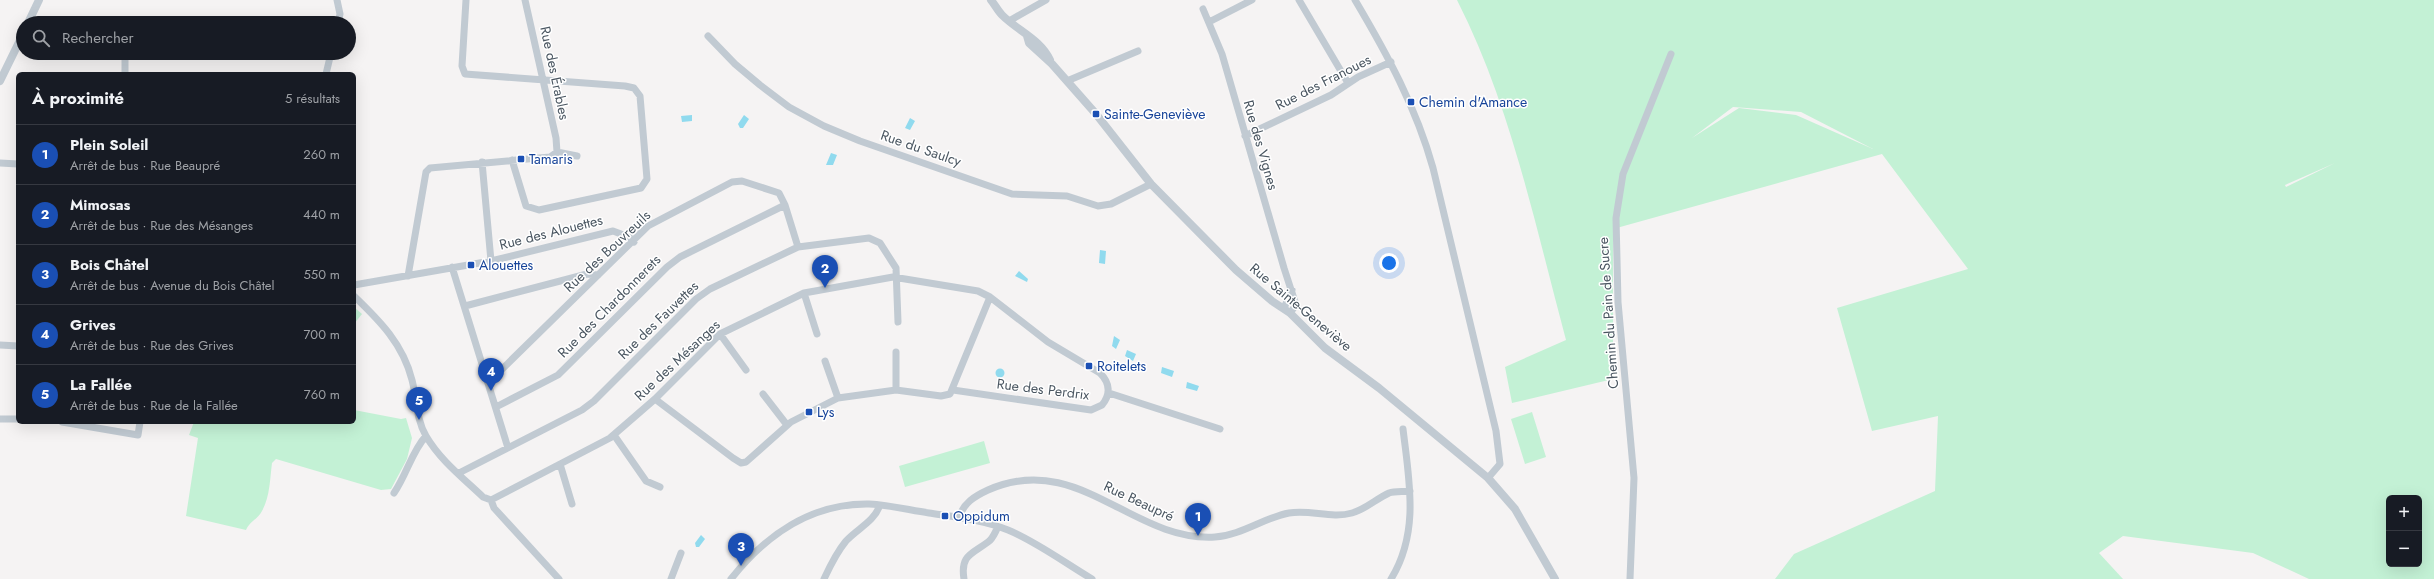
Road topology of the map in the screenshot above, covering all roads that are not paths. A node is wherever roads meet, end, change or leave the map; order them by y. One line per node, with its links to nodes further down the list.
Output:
1 (39, 0): 11 (street)
2 (337, 0): 12 (street)
3 (466, 0): 25 (street)
4 (525, 0): 25 (street, Rue des Érables)
5 (991, 0): 13 (street, Rue Sainte-Geneviève)
6 (1046, 0): 13 (street)
7 (1252, 0): 14 (street)
8 (1299, 0): 27 (street)
9 (1355, 0): 21 (street)
10 (1203, 8): 14 (street, Rue des Vignes)
11 (31, 16)
12 (340, 16)
13 (1009, 21): 26 (street, Rue Sainte-Geneviève)
14 (1209, 22): 28 (street, Rue des Vignes)
15 (708, 36): 35 (street, Rue du Saulcy)
16 (16, 48): 24 (street)
17 (1138, 51): 26 (street)
18 (1671, 54): 96 (street, Chemin du Pain de Sucre)
19 (125, 60): 22 (street)
20 (329, 60): 23 (street)
21 (1391, 62): 27 (street, Rue des Franoues); 78 (street)
22 (125, 72)
23 (326, 72)
24 (0, 80)
25 (543, 81): 29 (street, Rue des Érables); 31 (street)
26 (1067, 81): 35 (street, Rue Sainte-Geneviève)
27 (1348, 83): 28 (street, Rue des Franoues)
28 (1245, 136): 49 (street, Rue des Vignes)
29 (557, 152): 30 (street); 31 (street)
30 (577, 156)
31 (512, 160): 32 (street)
32 (482, 162): 39 (street); 42 (street)
33 (0, 163): 34 (street)
34 (16, 164)
35 (1151, 184): 49 (street, Rue Sainte-Geneviève)
36 (785, 205): 37 (street, Rue des Bouvreuils); 38 (street, Rue des Bouvreuils); 65 (street, Rue des Chardonnerets)
37 (634, 242): 39 (street, Rue des Alouettes); 41 (street, Rue des Bouvreuils)
38 (798, 246): 43 (street, Rue des Fauvettes); 75 (street, Rue des Fauvettes)
39 (491, 261): 40 (street, Rue des Alouettes)
40 (452, 267): 42 (street, Rue des Alouettes); 48 (street)
41 (598, 275): 48 (street); 58 (street, Rue des Bouvreuils)
42 (408, 276): 44 (street, Rue des Alouettes)
43 (897, 277): 45 (street, Rue des Mésanges); 46 (street, Rue des Mésanges); 50 (street, Rue des Fauvettes)
44 (356, 285)
45 (804, 293): 51 (street, Rue des Mésanges); 52 (street)
46 (990, 297): 60 (street); 61 (street, Rue des Perdrix)
47 (356, 298): 74 (street)
48 (465, 306): 58 (street)
49 (1287, 311): 78 (street, Rue Sainte-Geneviève)
50 (898, 322)
51 (720, 334): 57 (street); 64 (street, Rue des Mésanges)
52 (816, 334)
53 (0, 345): 54 (street)
54 (16, 346)
55 (896, 352): 59 (street)
56 (825, 361): 63 (street)
57 (746, 370)
58 (487, 379): 65 (street)
59 (896, 390): 60 (street); 63 (street)
60 (953, 390): 61 (street, Rue des Perdrix)
61 (1109, 392): 71 (street)
62 (763, 394): 70 (street)
63 (838, 398): 70 (street)
64 (655, 399): 70 (street); 73 (street, Rue des Mésanges)
65 (496, 407): 75 (street)
66 (0, 419): 67 (street)
67 (16, 419)
68 (74, 424): 69 (street)
69 (140, 424)
70 (787, 425)
71 (1220, 429)
72 (1403, 429): 80 (street)
73 (614, 435): 76 (street, Rue des Mésanges); 79 (street)
74 (426, 436): 77 (street); 81 (street)
75 (508, 448): 77 (street, Rue des Fauvettes)
76 (560, 464): 82 (street, Rue des Mésanges); 83 (street)
77 (459, 474): 82 (street)
78 (1488, 478): 95 (street, Rue Sainte-Geneviève)
79 (660, 487)
80 (1410, 491): 85 (street, Rue Beaupré); 94 (street)
81 (394, 493)
82 (491, 500): 88 (street)
83 (572, 504)
84 (880, 505): 85 (street); 90 (street); 91 (street)
85 (959, 518): 86 (street)
86 (998, 527): 92 (street); 93 (street)
87 (681, 552): 89 (street)
88 (559, 579)
89 (671, 579)
90 (731, 579)
91 (824, 579)
92 (964, 579)
93 (1092, 579)
94 (1391, 579)
95 (1555, 579)
96 (1630, 579)

